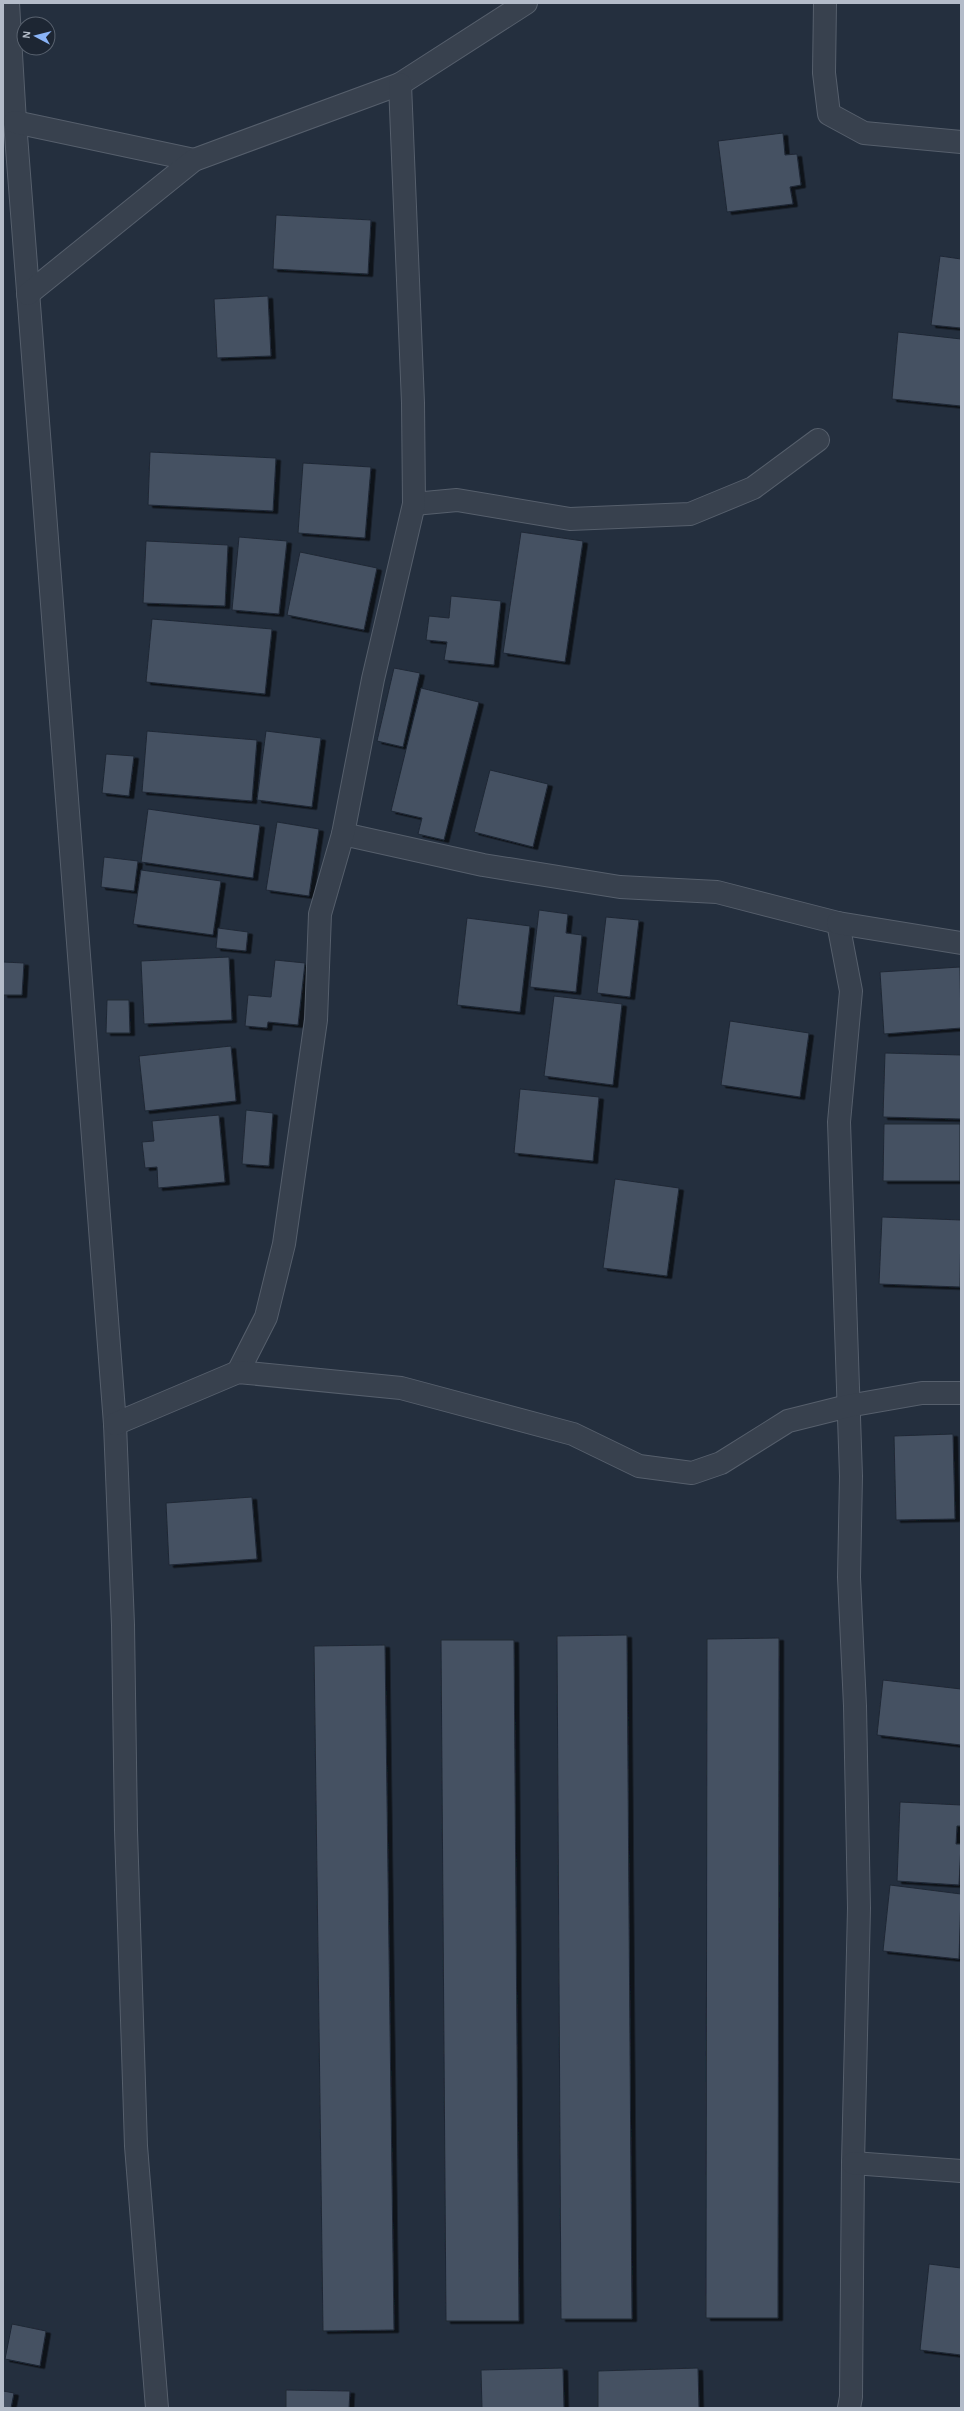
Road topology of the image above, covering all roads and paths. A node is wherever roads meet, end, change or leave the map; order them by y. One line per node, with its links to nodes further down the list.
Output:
1 (8, 3): 5 (street)
2 (526, 3): 4 (street)
3 (825, 3): 6 (street)
4 (400, 84): 7 (street); 10 (street)
5 (15, 122): 7 (street); 8 (street)
6 (961, 142)
7 (194, 160): 8 (street)
8 (28, 294): 17 (street)
9 (818, 440): 10 (street)
10 (414, 504): 11 (street)
11 (343, 834): 12 (street); 14 (street)
12 (838, 922): 13 (street); 16 (street)
13 (961, 943)
14 (238, 1372): 16 (street); 17 (street)
15 (961, 1393): 16 (street)
16 (848, 1406): 18 (street)
17 (115, 1424): 20 (street)
18 (853, 2163): 19 (street); 21 (street)
19 (961, 2171)
20 (157, 2408)
21 (849, 2408)

